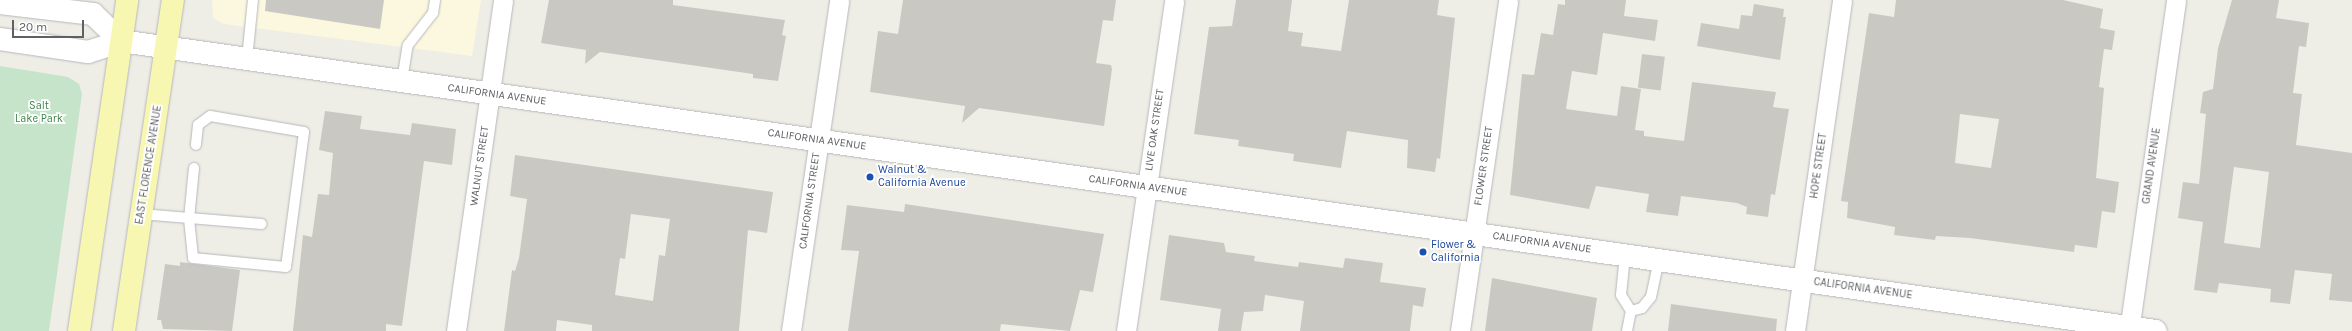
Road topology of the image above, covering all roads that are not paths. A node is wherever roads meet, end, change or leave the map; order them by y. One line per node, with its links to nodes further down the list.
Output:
1 (127, 0): 13 (main road)
2 (173, 0): 14 (main road, EAST FLORENCE AVENUE)
3 (254, 0): 15 (lane)
4 (436, 0): 16 (lane)
5 (503, 0): 17 (street, WALNUT STREET)
6 (839, 0): 18 (street, CALIFORNIA STREET)
7 (1174, 0): 21 (street, LIVE OAK STREET)
8 (1508, 0): 25 (street, FLOWER STREET)
9 (1842, 0): 28 (street, HOPE STREET)
10 (2176, 0): 30 (street, GRAND AVENUE)
11 (0, 3): 13 (street)
12 (0, 39): 13 (street)
13 (121, 41): 14 (street, CALIFORNIA AVENUE); 31 (main road)
14 (167, 48): 15 (street, CALIFORNIA AVENUE); 22 (main road, EAST FLORENCE AVENUE)
15 (247, 59): 16 (street, CALIFORNIA AVENUE)
16 (402, 81): 17 (street, CALIFORNIA AVENUE)
17 (489, 94): 18 (street, CALIFORNIA AVENUE); 33 (street, WALNUT STREET)
18 (819, 140): 21 (street, CALIFORNIA AVENUE); 34 (street, CALIFORNIA STREET)
19 (196, 145): 23 (lane)
20 (194, 168): 23 (lane)
21 (1147, 187): 25 (street, CALIFORNIA AVENUE); 35 (street, LIVE OAK STREET)
22 (141, 214): 23 (lane); 32 (main road, EAST FLORENCE AVENUE)
23 (189, 219): 24 (lane)
24 (262, 224)
25 (1474, 234): 26 (street, CALIFORNIA AVENUE); 36 (street, FLOWER STREET)
26 (1625, 255): 27 (street, CALIFORNIA AVENUE); 29 (lane)
27 (1659, 260): 28 (street, CALIFORNIA AVENUE); 29 (lane)
28 (1802, 281): 30 (street, CALIFORNIA AVENUE); 38 (street, HOPE STREET)
29 (1631, 311): 37 (lane)
30 (2129, 329): 39 (street, CALIFORNIA AVENUE)
31 (79, 331)
32 (124, 331)
33 (456, 331)
34 (792, 331)
35 (1126, 331)
36 (1460, 331)
37 (1627, 331)
38 (1795, 331)
39 (2155, 331)

